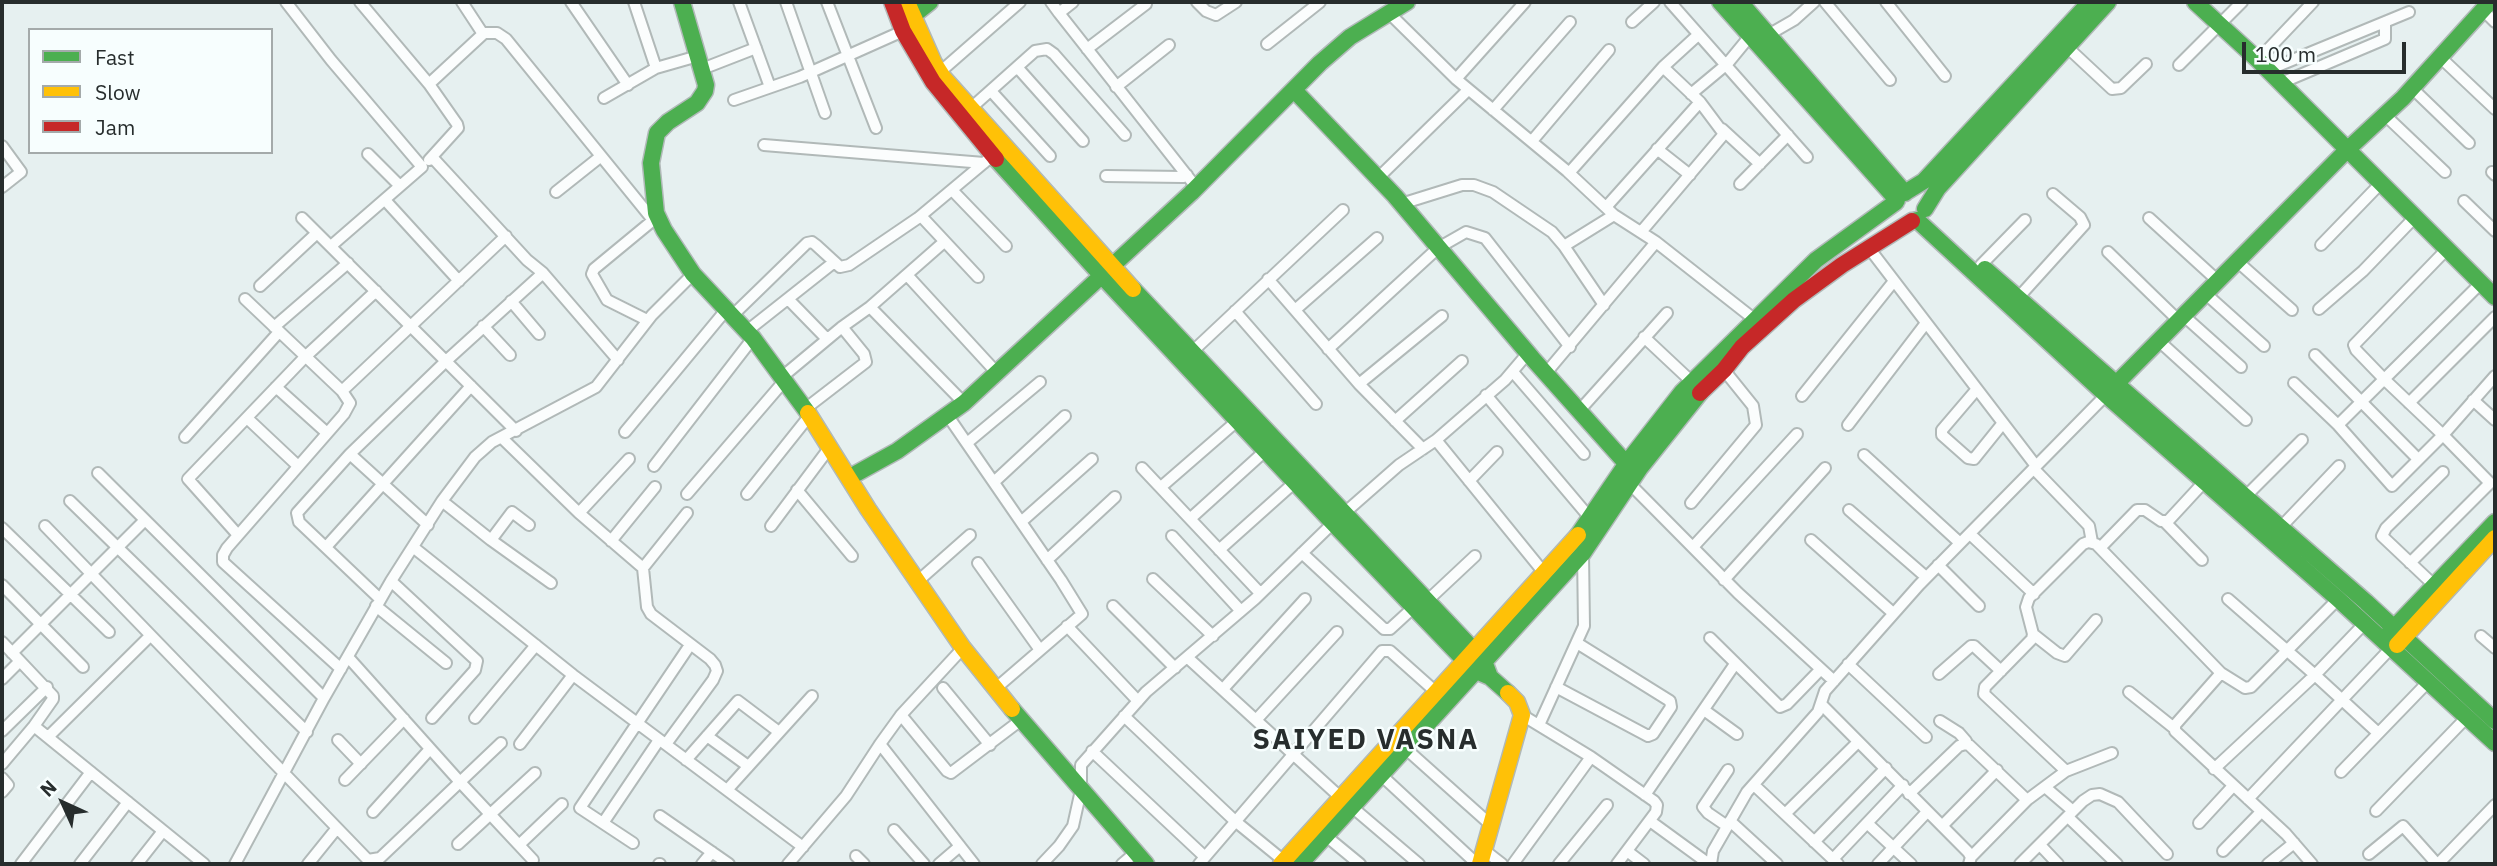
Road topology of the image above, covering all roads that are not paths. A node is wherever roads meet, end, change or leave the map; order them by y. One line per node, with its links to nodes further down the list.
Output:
1 (286, 2): 103 (street)
2 (360, 2): 68 (street)
3 (462, 2): 43 (street)
4 (571, 2): 70 (street)
5 (634, 2): 62 (street)
6 (682, 2): 55 (street)
7 (739, 2): 50 (street)
8 (786, 2): 64 (street)
9 (827, 2): 53 (street)
10 (892, 2): 41 (street)
11 (907, 2): 41 (street)
12 (930, 2): 41 (street)
13 (1020, 2): 63 (street)
14 (1051, 2): 36 (street)
15 (1073, 2): 36 (street)
16 (1197, 2): 17 (street)
17 (1237, 2)
18 (1320, 2): 47 (street)
19 (1525, 2): 66 (street)
20 (1654, 2): 38 (street)
21 (1670, 2): 44 (street)
22 (1720, 2): 46 (street)
23 (1740, 2): 45 (street)
24 (1814, 2): 45 (street)
25 (1825, 2): 67 (street)
26 (1886, 2): 65 (street)
27 (2090, 2): 117 (street)
28 (2108, 2): 49 (street)
29 (2195, 2): 42 (street)
30 (2242, 2): 42 (street)
31 (2313, 2): 59 (street)
32 (1146, 4): 51 (street)
33 (1398, 6): 66 (street); 74 (street)
34 (2486, 6): 40 (street); 54 (street)
35 (2409, 12): 39 (street)
36 (1059, 13): 51 (street)
37 (1570, 22): 82 (street)
38 (1632, 22)
39 (2385, 22): 59 (street); 69 (street)
40 (2495, 22)
41 (905, 25): 53 (street); 63 (street); 97 (street)
42 (2220, 25): 58 (street); 59 (street)
43 (483, 33): 68 (street); 100 (street)
44 (1698, 34): 56 (street); 61 (street)
45 (1768, 35): 117 (street)
46 (1750, 36): 56 (street); 117 (street)
47 (1267, 44)
48 (1170, 45): 72 (street)
49 (2067, 47): 57 (street); 124 (street)
50 (756, 48): 55 (street); 71 (street)
51 (1087, 50): 72 (street)
52 (1609, 50): 90 (street)
53 (848, 57): 64 (street); 85 (street)
54 (2440, 57): 73 (street); 81 (street)
55 (700, 62): 62 (street); 127 (street)
56 (1727, 64): 78 (street); 88 (street)
57 (2146, 64)
58 (2179, 65)
59 (2263, 65): 69 (street)
60 (1017, 67): 76 (street); 87 (street); 89 (street)
61 (1663, 67): 78 (street); 105 (street)
62 (656, 68): 70 (street)
63 (940, 72): 80 (street)
64 (810, 73): 71 (street); 83 (street)
65 (1945, 76)
66 (1456, 79): 75 (street)
67 (1890, 80)
68 (429, 83): 99 (street)
69 (2281, 83): 95 (street)
70 (628, 85): 77 (street)
71 (770, 87): 79 (street)
72 (1116, 87): 109 (street)
73 (2412, 88): 84 (street); 91 (street)
74 (1294, 90): 108 (street); 109 (street)
75 (1468, 90): 82 (street); 108 (street)
76 (990, 91): 80 (street); 98 (street)
77 (604, 98)
78 (1695, 98): 86 (street); 94 (street)
79 (734, 100)
80 (971, 108): 97 (street)
81 (2495, 109)
82 (1493, 110): 90 (street)
83 (825, 113)
84 (2385, 115): 95 (street); 104 (street)
85 (876, 128)
86 (1722, 129): 102 (street); 107 (street)
87 (1125, 135)
88 (1788, 135): 101 (street); 102 (street)
89 (1083, 141)
90 (1532, 141): 105 (street)
91 (2469, 143)
92 (764, 145): 97 (street)
93 (2, 146): 113 (street)
94 (1657, 149): 107 (street); 121 (street)
95 (2347, 150): 110 (street); 145 (street)
96 (368, 154): 112 (street)
97 (994, 155): 114 (street); 149 (street)
98 (1050, 156)
99 (432, 157): 103 (street); 133 (street)
100 (600, 157): 115 (street); 127 (street)
101 (1807, 157)
102 (1760, 164): 111 (street)
103 (422, 167): 112 (street)
104 (2445, 172)
105 (1569, 173): 121 (street)
106 (1106, 176): 109 (street)
107 (1690, 176): 131 (street)
108 (1377, 179): 120 (street)
109 (1192, 181): 149 (street)
110 (2381, 183): 125 (street); 137 (street)
111 (1740, 184)
112 (400, 186): 118 (street)
113 (2, 187)
114 (952, 190): 123 (street); 139 (street)
115 (556, 192)
116 (2053, 194): 162 (street)
117 (1901, 197): 124 (street); 124 (street); 178 (street)
118 (384, 200): 138 (street); 155 (street)
119 (2464, 201): 130 (street)
120 (1401, 204): 140 (street); 141 (street)
121 (1611, 210): 131 (street); 140 (street)
122 (1343, 211): 154 (street)
123 (920, 216): 135 (street); 147 (street)
124 (1919, 216): 142 (street); 148 (street); 215 (street)
125 (2415, 217): 143 (street); 168 (street)
126 (302, 218): 132 (street)
127 (655, 218): 151 (street); 177 (street)
128 (2149, 218): 157 (street)
129 (2025, 220): 148 (street)
130 (2495, 231)
131 (1641, 232): 136 (street)
132 (317, 233): 138 (street); 158 (street)
133 (506, 236): 150 (street); 155 (street)
134 (1377, 238): 169 (street)
135 (944, 242): 152 (street); 153 (street)
136 (1656, 242): 166 (street); 178 (street)
137 (2321, 245)
138 (331, 246): 146 (street)
139 (1006, 246)
140 (1564, 246): 166 (street)
141 (1438, 248): 190 (street); 191 (street); 193 (street)
142 (1869, 248): 156 (street); 178 (street)
143 (2447, 250): 160 (street); 207 (street)
144 (2108, 252): 176 (street)
145 (2238, 262): 157 (street); 170 (street)
146 (348, 263): 159 (street); 183 (street)
147 (834, 263): 164 (street); 172 (street)
148 (1981, 265): 162 (street)
149 (1106, 270): 192 (street); 203 (street); 231 (street)
150 (543, 273): 165 (street); 197 (street)
151 (693, 274): 172 (street); 177 (street)
152 (907, 275): 167 (street); 203 (street)
153 (978, 277)
154 (1268, 279): 169 (street); 171 (street)
155 (459, 281): 180 (street)
156 (1894, 281): 179 (street); 218 (street)
157 (2218, 281): 161 (street)
158 (260, 286)
159 (376, 291): 180 (street); 196 (street)
160 (2491, 292): 207 (street)
161 (2206, 294): 176 (street); 189 (street)
162 (2018, 298): 215 (street)
163 (245, 299): 183 (street)
164 (788, 299): 185 (street); 187 (street)
165 (511, 301): 181 (street); 184 (street)
166 (1604, 305): 190 (street)
167 (870, 307): 182 (street); 222 (street)
168 (2319, 309)
169 (1295, 310): 191 (street)
170 (2291, 310)
171 (1235, 311): 192 (street); 223 (street)
172 (729, 313): 185 (street); 237 (street)
173 (1667, 313): 186 (street)
174 (1441, 316): 211 (street)
175 (2495, 317): 221 (street)
176 (2182, 318): 188 (street); 200 (street)
177 (648, 320): 197 (street)
178 (1759, 323): 201 (street); 209 (street)
179 (1926, 323): 214 (street); 234 (street)
180 (411, 326): 198 (street); 216 (street)
181 (483, 326): 194 (street); 198 (street)
182 (842, 327): 187 (street); 225 (street)
183 (277, 330): 196 (street); 241 (street)
184 (539, 334)
185 (750, 334): 206 (street); 257 (street)
186 (1644, 337): 209 (street); 224 (street)
187 (827, 339): 206 (street)
188 (2159, 341): 215 (street); 229 (street)
189 (2264, 346)
190 (1570, 347): 204 (street)
191 (1328, 349): 211 (street)
192 (1193, 351): 286 (street)
193 (1528, 353): 202 (street); 204 (street)
194 (510, 355)
195 (2315, 355): 220 (street)
196 (305, 357): 213 (street); 216 (street)
197 (618, 360): 236 (street)
198 (446, 361): 212 (street); 250 (street)
199 (1462, 361): 232 (street)
200 (2241, 367)
201 (1724, 370): 264 (street); 281 (street)
202 (1513, 372): 217 (street); 251 (street)
203 (997, 373): 222 (street)
204 (1546, 373): 224 (street)
205 (2495, 376): 219 (street)
206 (783, 379): 225 (street); 275 (street)
207 (2384, 379): 220 (street); 221 (street)
208 (1040, 382): 245 (street)
209 (1692, 382): 264 (street)
210 (2294, 383): 235 (street)
211 (1359, 384): 232 (street)
212 (471, 386): 236 (street); 270 (street)
213 (276, 387): 228 (street); 238 (street)
214 (1977, 389): 233 (street); 233 (street)
215 (2111, 389): 261 (street); 269 (street); 277 (street)
216 (342, 391): 238 (street)
217 (1486, 395): 243 (street); 287 (street)
218 (1802, 396)
219 (2473, 400): 230 (street); 240 (street)
220 (2361, 402): 235 (street); 255 (street)
221 (2409, 402): 240 (street)
222 (964, 403): 226 (street)
223 (1316, 404)
224 (1579, 411): 264 (street)
225 (808, 412): 246 (street); 276 (street)
226 (948, 416): 245 (street); 265 (street)
227 (1065, 416): 267 (street)
228 (247, 418): 256 (street); 299 (street)
229 (2246, 420)
230 (2495, 420)
231 (1237, 421): 248 (street); 273 (street)
232 (1395, 421): 247 (street)
233 (2003, 424): 261 (street)
234 (1848, 425)
235 (2338, 425): 255 (street)
236 (516, 430): 242 (street)
237 (625, 432)
238 (327, 433): 256 (street)
239 (1797, 434): 310 (street)
240 (2443, 435): 255 (street); 271 (street)
241 (185, 437)
242 (502, 438): 280 (street); 283 (street)
243 (1436, 440): 247 (street); 266 (street)
244 (2302, 440): 277 (street)
245 (967, 443): 267 (street)
246 (830, 447): 265 (street); 274 (street)
247 (1423, 449): 286 (street)
248 (1265, 451): 268 (street); 285 (street)
249 (1497, 452): 266 (street)
250 (350, 454): 270 (street); 308 (street)
251 (1584, 454)
252 (1864, 455): 306 (street)
253 (629, 459): 283 (street)
254 (1092, 459): 289 (street)
255 (2418, 459)
256 (298, 466): 299 (street)
257 (654, 466)
258 (2339, 466): 296 (street)
259 (1142, 468): 273 (street)
260 (1825, 468): 327 (street)
261 (2035, 468): 298 (street); 307 (street)
262 (2443, 472): 320 (street)
263 (98, 473): 288 (street)
264 (1631, 474): 287 (street); 310 (street); 314 (street)
265 (850, 477): 329 (street)
266 (1469, 481): 324 (street)
267 (994, 482): 289 (street)
268 (1295, 482): 286 (street); 312 (street)
269 (2204, 482): 290 (street); 338 (street)
270 (383, 484): 292 (street); 308 (street)
271 (2492, 486): 320 (street)
272 (655, 487): 305 (street)
273 (1161, 487): 285 (street)
274 (797, 490): 295 (street); 315 (street)
275 (687, 494)
276 (747, 494)
277 (2246, 496): 296 (street)
278 (1115, 497): 318 (street)
279 (70, 501): 311 (street)
280 (442, 502): 292 (street); 303 (street)
281 (1691, 503)
282 (1850, 510): 325 (street)
283 (579, 513): 305 (street)
284 (687, 513): 322 (street)
285 (1191, 518): 312 (street)
286 (1339, 518): 313 (street); 340 (street)
287 (1590, 519): 324 (street)
288 (145, 520): 311 (street); 393 (street)
289 (1020, 522): 318 (street)
290 (2165, 522): 307 (street); 317 (street)
291 (2495, 522): 332 (street)
292 (428, 524): 309 (street)
293 (530, 525): 303 (street)
294 (45, 526): 323 (street)
295 (771, 526)
296 (2281, 527): 351 (street)
297 (2, 528): 335 (street)
298 (1970, 534): 306 (street); 334 (street)
299 (238, 535): 376 (street)
300 (970, 535): 329 (street)
301 (1172, 536): 343 (street)
302 (2495, 538): 332 (street)
303 (491, 540): 330 (street)
304 (1811, 540): 344 (street)
305 (611, 541): 322 (street)
306 (1960, 543): 321 (street)
307 (2096, 545): 334 (street); 378 (street)
308 (326, 547): 339 (street)
309 (413, 547): 328 (street); 359 (street)
310 (1693, 547): 327 (street)
311 (118, 548): 323 (street); 414 (street)
312 (1219, 551): 333 (street)
313 (1302, 553): 333 (street); 340 (street)
314 (1583, 553): 358 (street); 370 (street)
315 (852, 556)
316 (1475, 556): 340 (street)
317 (2202, 559)
318 (1047, 560): 348 (street)
319 (978, 563): 364 (street)
320 (2410, 564): 332 (street)
321 (1938, 565): 325 (street); 342 (street)
322 (643, 568): 360 (street)
323 (91, 574): 335 (street); 353 (street)
324 (1545, 574): 370 (street)
325 (1926, 577): 344 (street)
326 (1153, 579): 354 (street)
327 (1724, 580): 375 (street)
328 (391, 581): 339 (street); 402 (street)
329 (918, 581): 363 (street)
330 (551, 583)
331 (2, 585): 346 (street)
332 (2438, 590): 351 (street)
333 (1260, 593): 343 (street)
334 (2034, 594): 352 (street)
335 (69, 596): 346 (street); 349 (street)
336 (1305, 599): 389 (street)
337 (2228, 599): 365 (street)
338 (2338, 599): 347 (street); 365 (street)
339 (378, 603): 367 (street); 369 (street)
340 (1421, 604): 370 (street)
341 (1113, 606): 374 (street)
342 (1979, 606)
343 (1240, 611): 354 (street)
344 (1894, 613): 372 (street)
345 (2096, 621): 352 (street)
346 (41, 623): 366 (street); 373 (street)
347 (2364, 624): 361 (street); 381 (street)
348 (1068, 626): 364 (street); 395 (street)
349 (108, 632)
350 (1337, 632): 406 (street)
351 (2399, 632): 361 (street); 408 (street)
352 (2033, 634): 377 (street)
353 (150, 636): 419 (street); 448 (street)
354 (1213, 636): 368 (street)
355 (2481, 636): 362 (street)
356 (1710, 638): 371 (street)
357 (2, 642): 366 (street)
358 (1577, 643): 386 (street); 386 (street)
359 (536, 645): 380 (street); 403 (street)
360 (690, 645): 409 (street); 422 (street)
361 (2389, 646): 384 (street); 394 (street)
362 (2495, 647)
363 (962, 648): 388 (street); 398 (street)
364 (1041, 650): 388 (street)
365 (2287, 650): 378 (street); 381 (street)
366 (16, 657): 382 (street); 385 (street)
367 (348, 657): 376 (street); 404 (street)
368 (1188, 658): 374 (street); 389 (street)
369 (446, 663)
370 (1478, 664): 390 (street); 399 (street); 430 (street)
371 (1735, 664): 375 (street); 397 (street)
372 (1848, 664): 383 (street); 420 (street)
373 (83, 667)
374 (1175, 668): 395 (street)
375 (1821, 668): 383 (street)
376 (341, 669): 393 (street)
377 (2001, 671): 379 (street); 444 (street)
378 (2221, 673): 412 (street)
379 (1939, 674)
380 (573, 675): 409 (street); 426 (street)
381 (2315, 675): 394 (street); 441 (street)
382 (2, 679)
383 (1834, 681): 396 (street)
384 (2428, 682): 401 (street); 416 (street)
385 (47, 687): 411 (street); 413 (street)
386 (1556, 687): 410 (street)
387 (943, 688): 429 (street)
388 (995, 689): 405 (street)
389 (1223, 689): 406 (street)
390 (1436, 692): 434 (street); 464 (street)
391 (2129, 692): 412 (street)
392 (812, 696): 415 (street)
393 (324, 698): 414 (street)
394 (2341, 700): 416 (street); 461 (street)
395 (1138, 701): 400 (street)
396 (1821, 704): 423 (street); 453 (street)
397 (1704, 710): 417 (street); 460 (street)
398 (901, 715): 427 (street); 429 (street)
399 (1522, 715): 410 (street); 482 (street)
400 (1124, 716): 432 (street); 476 (street)
401 (2467, 717): 425 (street); 468 (street)
402 (432, 718)
403 (475, 718)
404 (404, 719): 431 (street); 438 (street)
405 (1021, 720): 429 (street); 458 (street)
406 (1256, 720): 434 (street)
407 (1940, 721): 428 (street)
408 (2495, 721)
409 (636, 723): 422 (street); 478 (street)
410 (1539, 725): 435 (street)
411 (34, 726): 419 (street); 437 (street)
412 (2174, 728): 441 (street)
413 (2, 731)
414 (307, 732): 448 (street)
415 (779, 732): 418 (street); 439 (street)
416 (2377, 733): 446 (street)
417 (1737, 734)
418 (707, 736): 436 (street); 439 (street)
419 (48, 737): 445 (street)
420 (1926, 737)
421 (338, 740): 438 (street)
422 (662, 742): 436 (street); 478 (street)
423 (1858, 742): 440 (street); 472 (street)
424 (500, 743): 452 (street)
425 (2495, 743)
426 (520, 744)
427 (880, 744): 494 (street); 495 (street)
428 (1965, 744): 443 (street); 456 (street)
429 (990, 745)
430 (1405, 748): 449 (street); 482 (street)
431 (430, 749): 452 (street); 469 (street)
432 (1092, 751): 458 (street); 506 (street)
433 (2112, 753): 444 (street)
434 (1292, 754): 464 (street); 476 (street)
435 (1591, 757): 460 (street); 529 (street)
436 (686, 760): 457 (street)
437 (2, 764)
438 (361, 764): 451 (street)
439 (748, 766): 457 (street)
440 (1886, 768): 456 (street); 488 (street)
441 (2214, 769): 455 (street)
442 (1728, 770): 481 (street)
443 (1997, 770): 462 (street); 483 (street)
444 (2066, 771): 454 (street)
445 (91, 772): 463 (street); 511 (street)
446 (2341, 772)
447 (535, 773): 474 (street)
448 (284, 775): 484 (street); 516 (street)
449 (1381, 775): 464 (street); 505 (street)
450 (2, 778): 459 (street)
451 (345, 780)
452 (460, 782): 474 (street); 484 (street)
453 (1754, 785): 472 (street); 481 (street)
454 (2045, 786): 462 (street); 473 (street)
455 (2233, 786): 461 (street); 480 (street)
456 (1906, 789): 470 (street); 479 (street)
457 (727, 790): 495 (street)
458 (1081, 790): 503 (street); 524 (street)
459 (2, 792)
460 (1645, 795): 477 (street)
461 (2248, 799): 471 (street)
462 (2027, 800): 509 (street)
463 (128, 802): 486 (street); 512 (street)
464 (1346, 802): 487 (street); 507 (street); 527 (street)
465 (562, 804): 492 (street)
466 (1607, 805): 530 (street)
467 (2495, 805): 541 (street)
468 (2376, 811)
469 (373, 812)
470 (1927, 812): 483 (street); 496 (street)
471 (2262, 812): 490 (street); 498 (street)
472 (1785, 814): 488 (street)
473 (2071, 814): 493 (street); 500 (street); 538 (street)
474 (490, 815): 491 (street); 492 (street)
475 (660, 816): 499 (street)
476 (1236, 821): 506 (street); 507 (street)
477 (1650, 821): 497 (street); 510 (street)
478 (603, 823): 489 (street)
479 (1867, 823): 496 (street); 508 (street)
480 (2199, 823)
481 (1729, 824): 510 (street); 533 (street)
482 (1491, 825): 505 (street)
483 (1942, 826): 509 (street)
484 (337, 828): 517 (street)
485 (894, 830): 521 (street)
486 (163, 831): 502 (street); 513 (street)
487 (1326, 836): 507 (street); 526 (street)
488 (1814, 842): 508 (street)
489 (633, 843)
490 (2294, 843): 539 (street); 540 (street)
491 (458, 844)
492 (519, 845): 504 (street)
493 (2040, 845): 536 (street); 537 (street)
494 (960, 846): 522 (street); 523 (street)
495 (803, 847): 520 (street)
496 (1894, 848): 534 (street); 535 (street)
497 (1627, 851): 531 (street); 532 (street)
498 (2223, 851)
499 (712, 852): 518 (street); 519 (street)
500 (2167, 854)
501 (2369, 854): 541 (street)
502 (191, 855): 514 (street); 515 (street)
503 (1141, 858): 525 (street)
504 (533, 860)
505 (1481, 860): 528 (street)
506 (1202, 861)
507 (1298, 862)
508 (1835, 862)
509 (1971, 862)
510 (1713, 863)
511 (22, 864)
512 (80, 864)
513 (137, 864)
514 (184, 864)
515 (204, 864)
516 (236, 864)
517 (308, 864)
518 (702, 864)
519 (729, 864)
520 (788, 864)
521 (924, 864)
522 (939, 864)
523 (974, 864)
524 (1042, 864)
525 (1122, 864)
526 (1360, 864)
527 (1419, 864)
528 (1502, 864)
529 (1513, 864)
530 (1559, 864)
531 (1617, 864)
532 (1644, 864)
533 (1777, 864)
534 (1878, 864)
535 (1910, 864)
536 (2021, 864)
537 (2059, 864)
538 (2117, 864)
539 (2268, 864)
540 (2312, 864)
541 (2437, 864)

